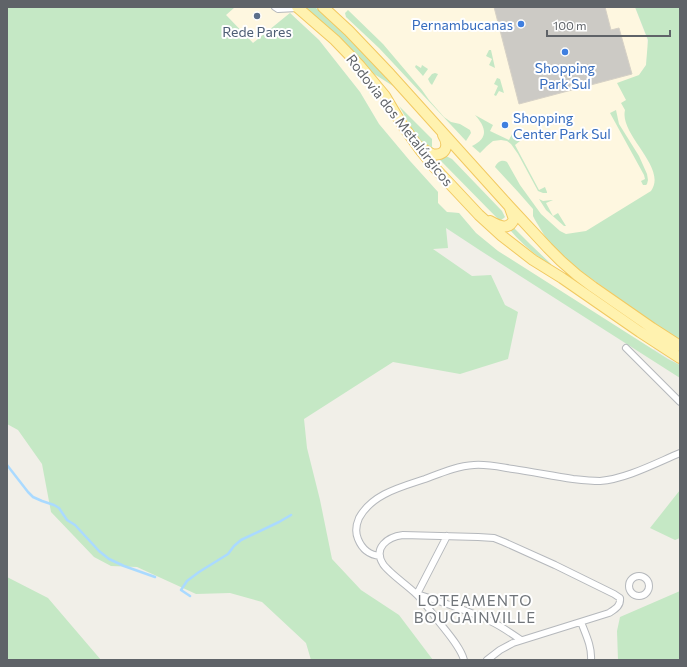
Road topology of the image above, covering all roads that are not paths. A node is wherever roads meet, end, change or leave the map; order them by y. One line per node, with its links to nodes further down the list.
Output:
1 (275, 7): 2 (street)
2 (297, 7): 5 (main road, Rodovia dos Metalúrgicos)
3 (323, 7): 4 (main road)
4 (440, 130): 5 (main road); 6 (main road)
5 (414, 142): 7 (main road, Rodovia dos Metalúrgicos)
6 (510, 206): 7 (main road); 8 (main road)
7 (479, 215): 10 (main road, Rodovia dos Metalúrgicos)
8 (680, 346)
9 (626, 348): 11 (street)
10 (680, 358)
11 (680, 402)
12 (680, 453): 14 (street)
13 (447, 536): 14 (street); 16 (street); 17 (street)
14 (380, 556): 16 (street)
15 (630, 591): 17 (street)
16 (417, 594): 19 (street); 20 (street)
17 (620, 598): 18 (street)
18 (581, 622): 19 (street); 22 (street)
19 (521, 640): 21 (street)
20 (464, 660)
21 (488, 660)
22 (591, 660)

